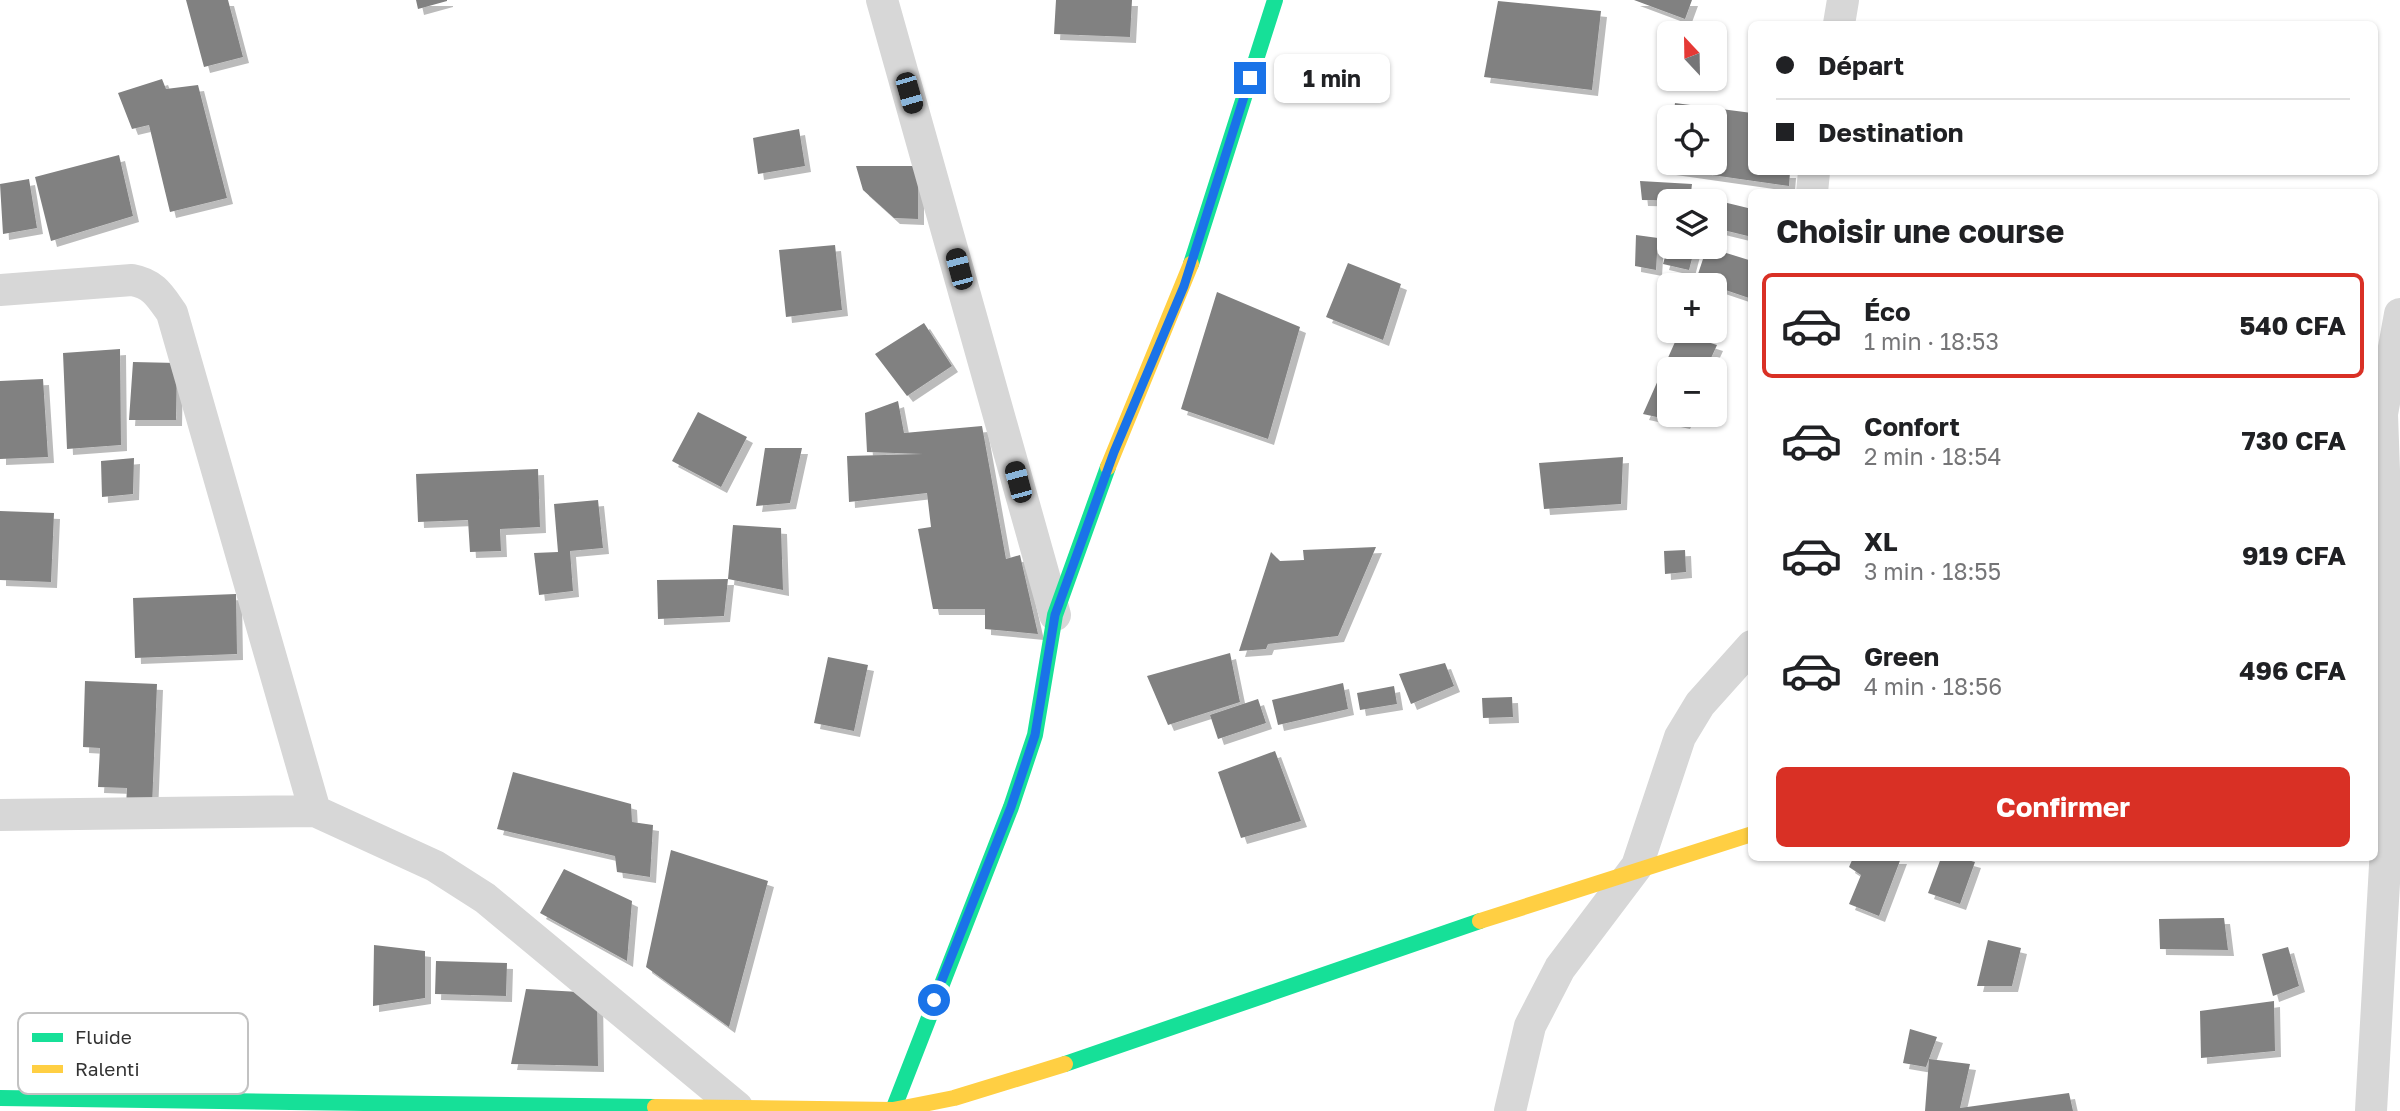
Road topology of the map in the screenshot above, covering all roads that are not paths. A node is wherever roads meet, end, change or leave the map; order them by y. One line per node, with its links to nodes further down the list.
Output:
1 (883, 0): 8 (street)
2 (1275, 0): 8 (street)
3 (1843, 0): 4 (street)
4 (1840, 21)
5 (0, 290): 11 (street)
6 (2400, 314): 7 (street)
7 (2386, 413): 10 (street)
8 (1055, 615): 18 (street)
9 (1748, 650): 14 (street)
10 (2389, 725): 20 (street)
11 (315, 811): 12 (street); 16 (street)
12 (0, 815)
13 (1748, 835): 14 (street)
14 (1637, 866): 18 (street); 19 (street)
15 (0, 1098): 16 (street)
16 (737, 1107): 17 (street)
17 (875, 1110): 18 (street)
18 (894, 1110)
19 (1510, 1111)
20 (2371, 1111)

